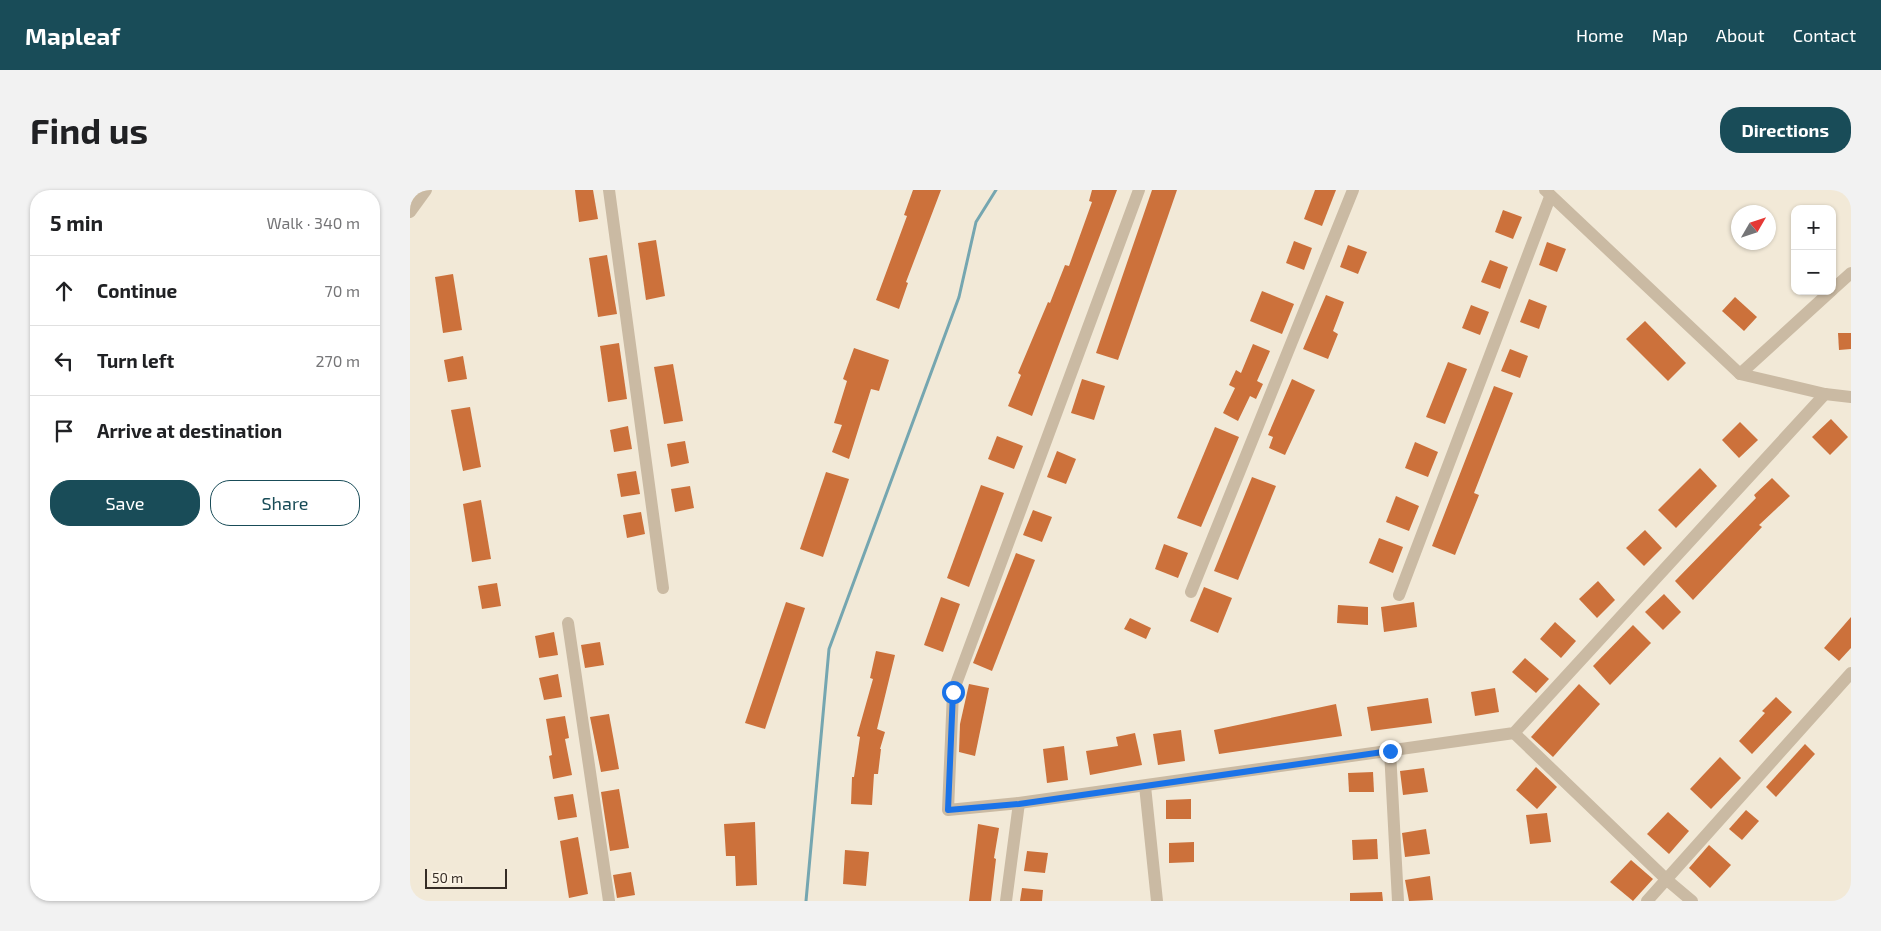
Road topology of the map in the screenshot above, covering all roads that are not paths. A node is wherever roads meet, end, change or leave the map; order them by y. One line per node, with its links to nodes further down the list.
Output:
1 (426, 190): 6 (street)
2 (609, 190): 13 (street)
3 (1139, 190): 21 (street)
4 (1353, 190): 14 (street)
5 (1548, 193): 10 (street); 15 (street)
6 (410, 212)
7 (1851, 273): 8 (street)
8 (1836, 287)
9 (1828, 295): 10 (street)
10 (1740, 374): 11 (street)
11 (1825, 394): 12 (street); 18 (street)
12 (1851, 397)
13 (663, 588)
14 (1191, 592)
15 (1399, 596)
16 (568, 623): 23 (street)
17 (1851, 673): 22 (street)
18 (1514, 734): 19 (street); 22 (street)
19 (1390, 751): 20 (street); 26 (street)
20 (1145, 786): 21 (street); 25 (street)
21 (1019, 804): 24 (street)
22 (1667, 880): 27 (street); 28 (street)
23 (609, 901)
24 (1006, 901)
25 (1157, 901)
26 (1398, 901)
27 (1647, 901)
28 (1692, 901)

